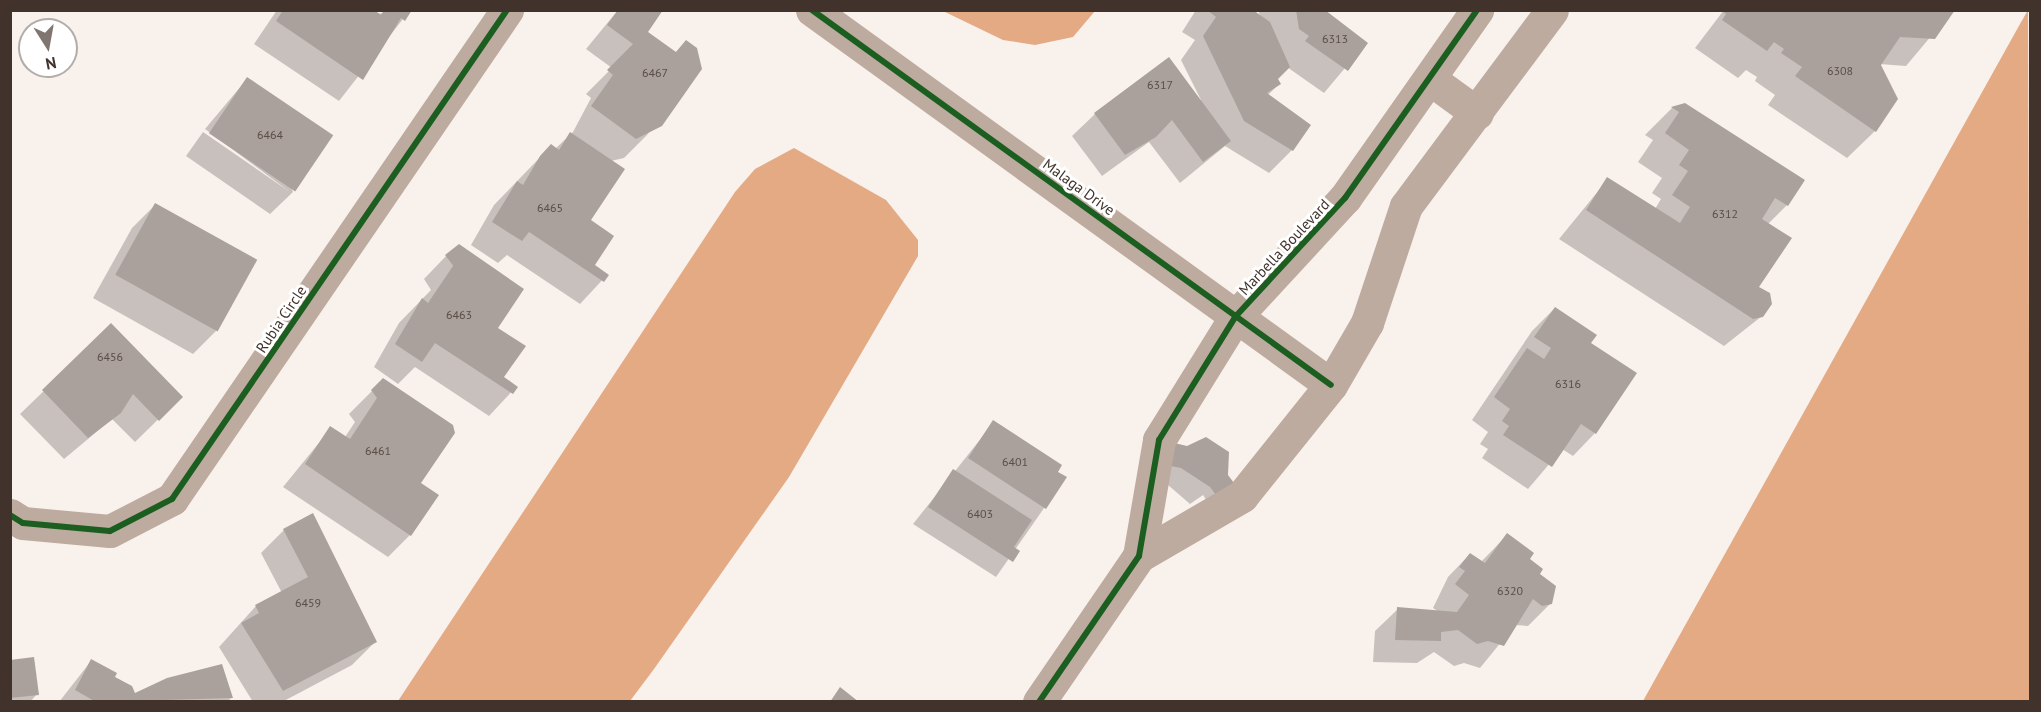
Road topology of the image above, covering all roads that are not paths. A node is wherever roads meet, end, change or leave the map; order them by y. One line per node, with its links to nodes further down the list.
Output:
1 (507, 10): 9 (street, Rubia Circle)
2 (812, 10): 7 (street, Malaga Drive)
3 (1477, 10): 5 (street, Marbella Boulevard)
4 (1552, 10): 6 (street, Marbella Boulevard)
5 (1430, 79): 6 (street); 7 (street, Marbella Boulevard)
6 (1477, 113): 8 (street, Marbella Boulevard)
7 (1236, 316): 8 (street, Malaga Drive); 10 (street, Marbella Boulevard)
8 (1331, 385): 10 (street, Marbella Boulevard)
9 (10, 515)
10 (1138, 556): 11 (street, Marbella Boulevard)
11 (1039, 702)

